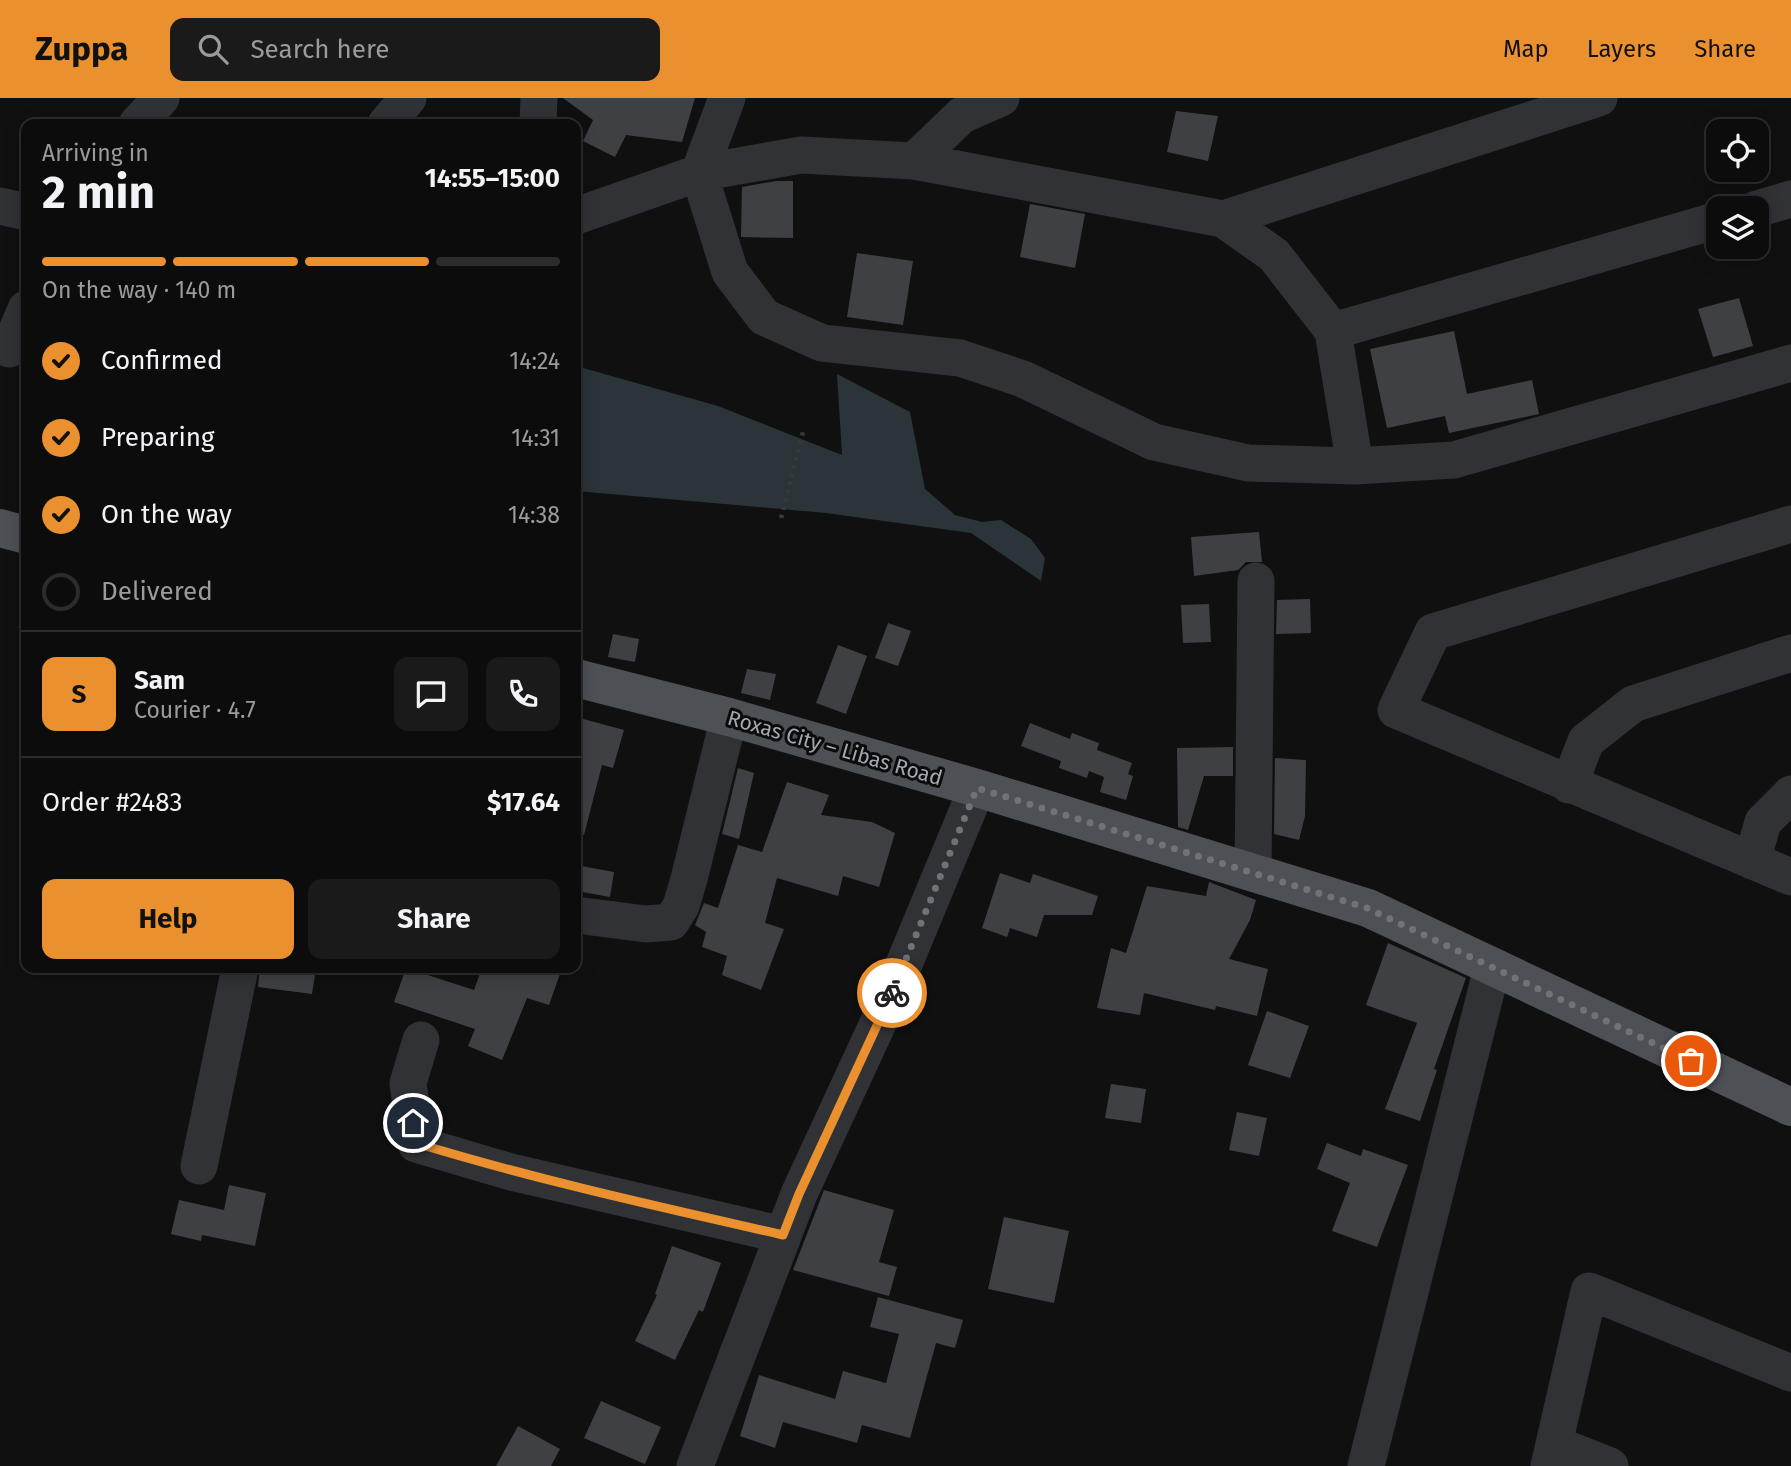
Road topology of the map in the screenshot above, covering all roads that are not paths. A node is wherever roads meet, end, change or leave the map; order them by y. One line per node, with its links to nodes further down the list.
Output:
1 (161, 98): 7 (street)
2 (408, 98): 8 (street)
3 (539, 98): 9 (street)
4 (727, 98): 11 (street)
5 (1001, 98): 10 (street)
6 (1599, 98): 17 (street)
7 (142, 119)
8 (390, 119)
9 (538, 119)
10 (914, 161): 11 (street); 17 (street)
11 (699, 173): 16 (street); 23 (street)
12 (1791, 200): 14 (street)
13 (0, 206): 15 (street)
14 (1769, 206)
15 (21, 211)
16 (581, 214)
17 (1223, 219): 20 (street)
18 (1706, 223): 20 (street)
19 (21, 324): 21 (street)
20 (1333, 331): 23 (street)
21 (12, 350)
22 (1791, 363): 23 (street)
23 (1355, 466)
24 (1791, 524): 31 (street)
25 (0, 528): 26 (main road)
26 (21, 533)
27 (1256, 582): 35 (street)
28 (1791, 653): 31 (street)
29 (581, 679): 30 (main road, Roxas City – Libas Road)
30 (729, 717): 32 (main road, Roxas City – Libas Road); 37 (street)
31 (1569, 785): 34 (street)
32 (977, 788): 35 (main road, Roxas City – Libas Road); 43 (street)
33 (1791, 794): 34 (street)
34 (1752, 861): 36 (street)
35 (1252, 871): 38 (main road, Roxas City – Libas Road)
36 (1791, 877)
37 (581, 916)
38 (1492, 968): 41 (main road, Roxas City – Libas Road); 47 (street)
39 (239, 973): 42 (street)
40 (421, 1040): 43 (street)
41 (1791, 1107)
42 (199, 1166)
43 (783, 1235): 46 (street)
44 (1791, 1373): 45 (street)
45 (1551, 1455): 48 (street)
46 (695, 1466)
47 (1366, 1466)
48 (1610, 1466)

